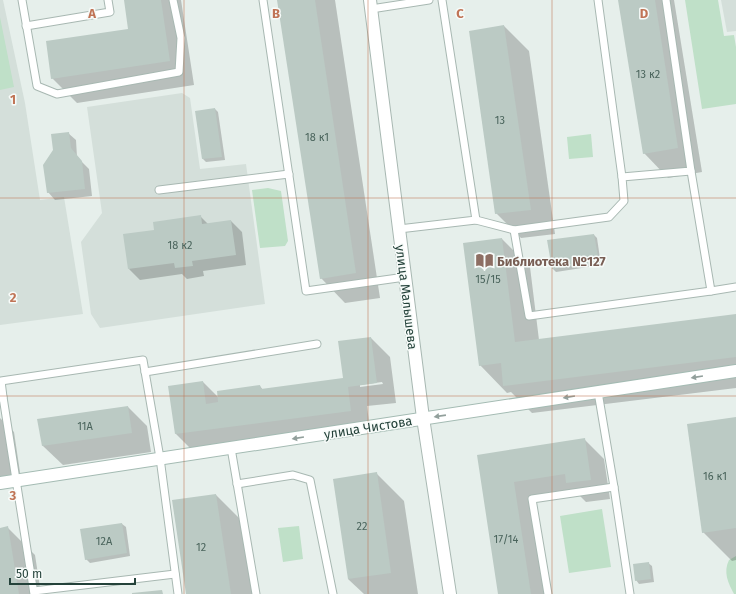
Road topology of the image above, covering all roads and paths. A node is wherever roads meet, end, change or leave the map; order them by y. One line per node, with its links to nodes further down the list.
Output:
1 (22, 0): 10 (lane)
2 (108, 0): 10 (lane)
3 (173, 0): 10 (lane)
4 (263, 0): 12 (lane)
5 (429, 0): 9 (lane)
6 (442, 0): 15 (lane)
7 (598, 0): 13 (lane)
8 (666, 0): 11 (lane)
9 (370, 4): 16 (street, улица Малышева)
10 (26, 26)
11 (691, 170): 13 (lane); 20 (lane)
12 (289, 174): 14 (lane); 18 (lane)
13 (622, 177): 17 (lane)
14 (159, 190)
15 (476, 220): 16 (lane); 17 (lane)
16 (399, 229): 18 (street, улица Малышева)
17 (514, 230): 20 (lane)
18 (405, 277): 27 (street, улица Малышева)
19 (736, 287): 20 (lane)
20 (711, 291)
21 (317, 344): 22 (lane)
22 (145, 372): 24 (lane); 29 (lane)
23 (736, 372): 25 (street, улица Чистова, one-way to 25)
24 (1, 380): 26 (lane)
25 (598, 392): 27 (street, улица Чистова, one-way to 27); 33 (lane)
26 (2, 397): 30 (lane)
27 (423, 418): 28 (street, улица Чистова, one-way to 28); 39 (street, улица Малышева)
28 (231, 448): 29 (street, улица Чистова); 32 (lane)
29 (160, 458): 30 (street, улица Чистова); 34 (lane)
30 (16, 480): 31 (street, улица Чистова); 35 (lane)
31 (0, 483)
32 (237, 484): 37 (lane); 38 (lane)
33 (614, 487): 40 (lane); 41 (lane)
34 (175, 574): 35 (lane); 36 (lane)
35 (34, 593)
36 (178, 594)
37 (256, 594)
38 (333, 594)
39 (450, 594)
40 (548, 594)
41 (630, 594)

